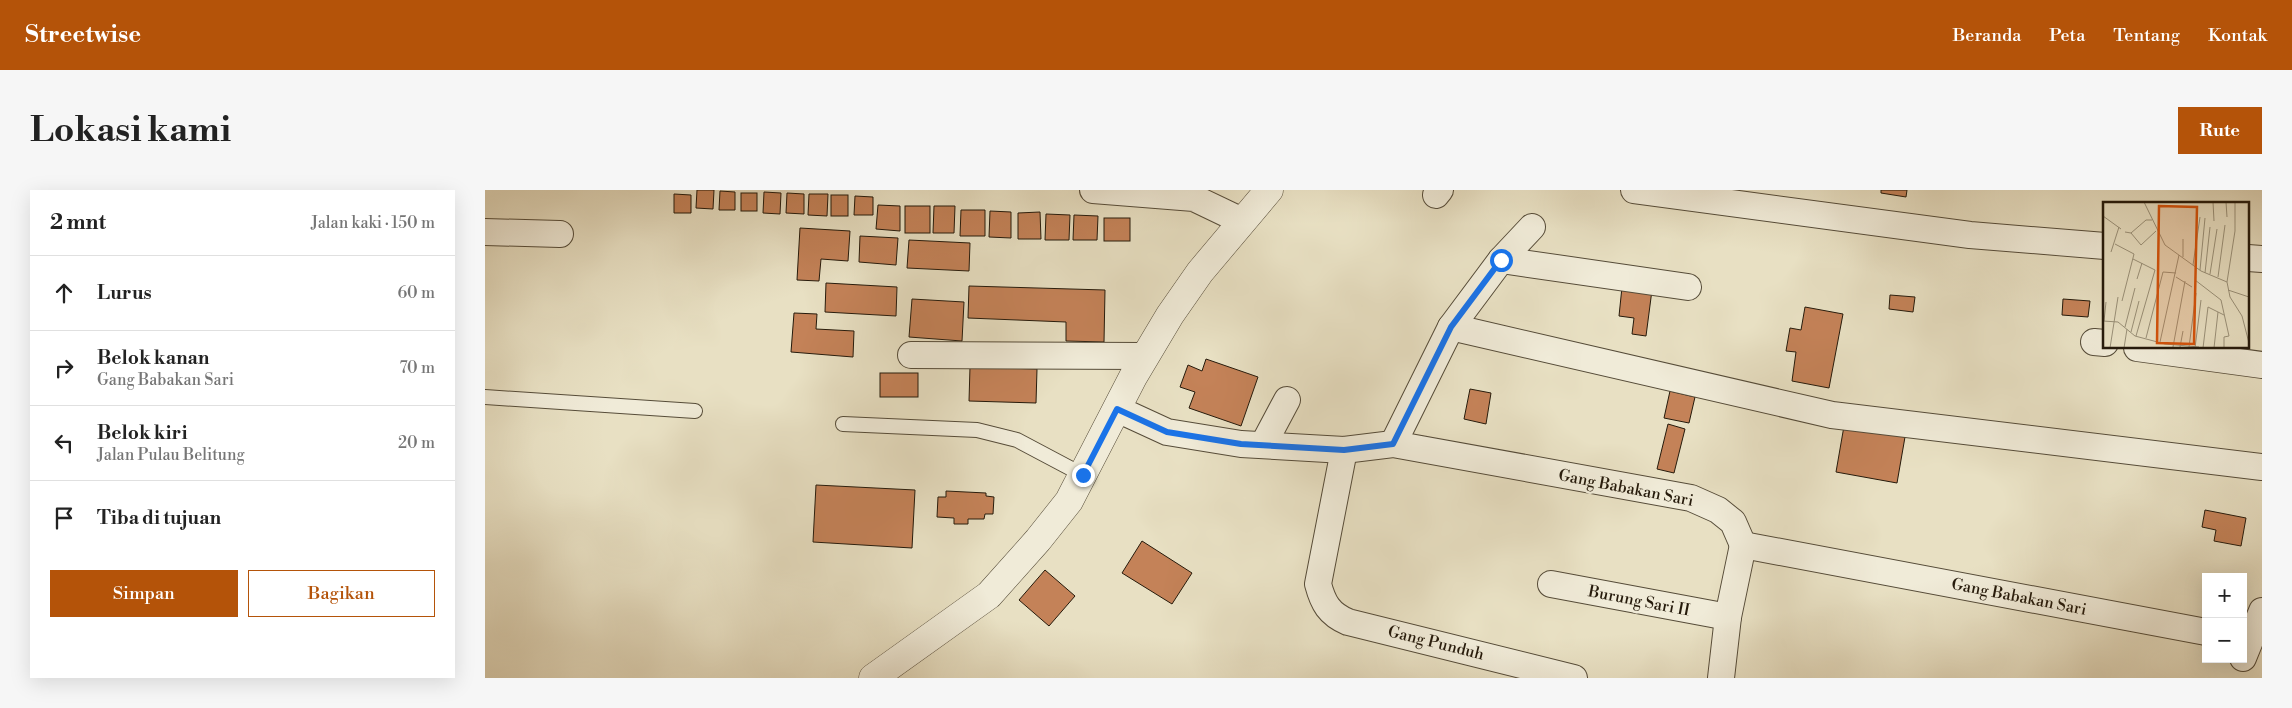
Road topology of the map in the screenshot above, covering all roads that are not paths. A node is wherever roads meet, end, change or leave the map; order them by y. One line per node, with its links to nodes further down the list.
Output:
1 (1093, 190): 4 (street)
2 (1269, 190): 4 (street)
3 (1634, 190): 8 (street)
4 (1242, 221): 16 (street)
5 (1532, 227): 11 (street)
6 (485, 232): 7 (street)
7 (560, 234)
8 (2103, 246)
9 (2249, 258): 10 (street)
10 (2262, 259)
11 (1501, 260): 12 (street); 13 (street)
12 (1688, 287)
13 (1451, 327): 23 (street); 26 (street)
14 (2144, 349): 17 (street)
15 (911, 355): 16 (street)
16 (1145, 356): 21 (street)
17 (2262, 365)
18 (485, 397): 20 (lane)
19 (1287, 400): 24 (street)
20 (695, 411)
21 (1126, 414): 24 (street, Gang Babakan Sari); 27 (street)
22 (843, 424): 27 (lane)
23 (1393, 444): 25 (street, Gang Babakan Sari); 28 (street, Gang Babakan Sari)
24 (1263, 445): 25 (street, Gang Babakan Sari)
25 (1344, 450): 36 (street, Gang Punduh)
26 (2262, 467)
27 (1083, 475): 35 (street)
28 (1743, 545): 31 (street); 32 (street, Gang Babakan Sari)
29 (1551, 584): 31 (street, Burung Sari II)
30 (2262, 611): 33 (street)
31 (1728, 617): 37 (street)
32 (2202, 631)
33 (2247, 645)
34 (2241, 663): 38 (street)
35 (873, 678)
36 (1574, 678)
37 (1721, 678)
38 (2237, 678)

